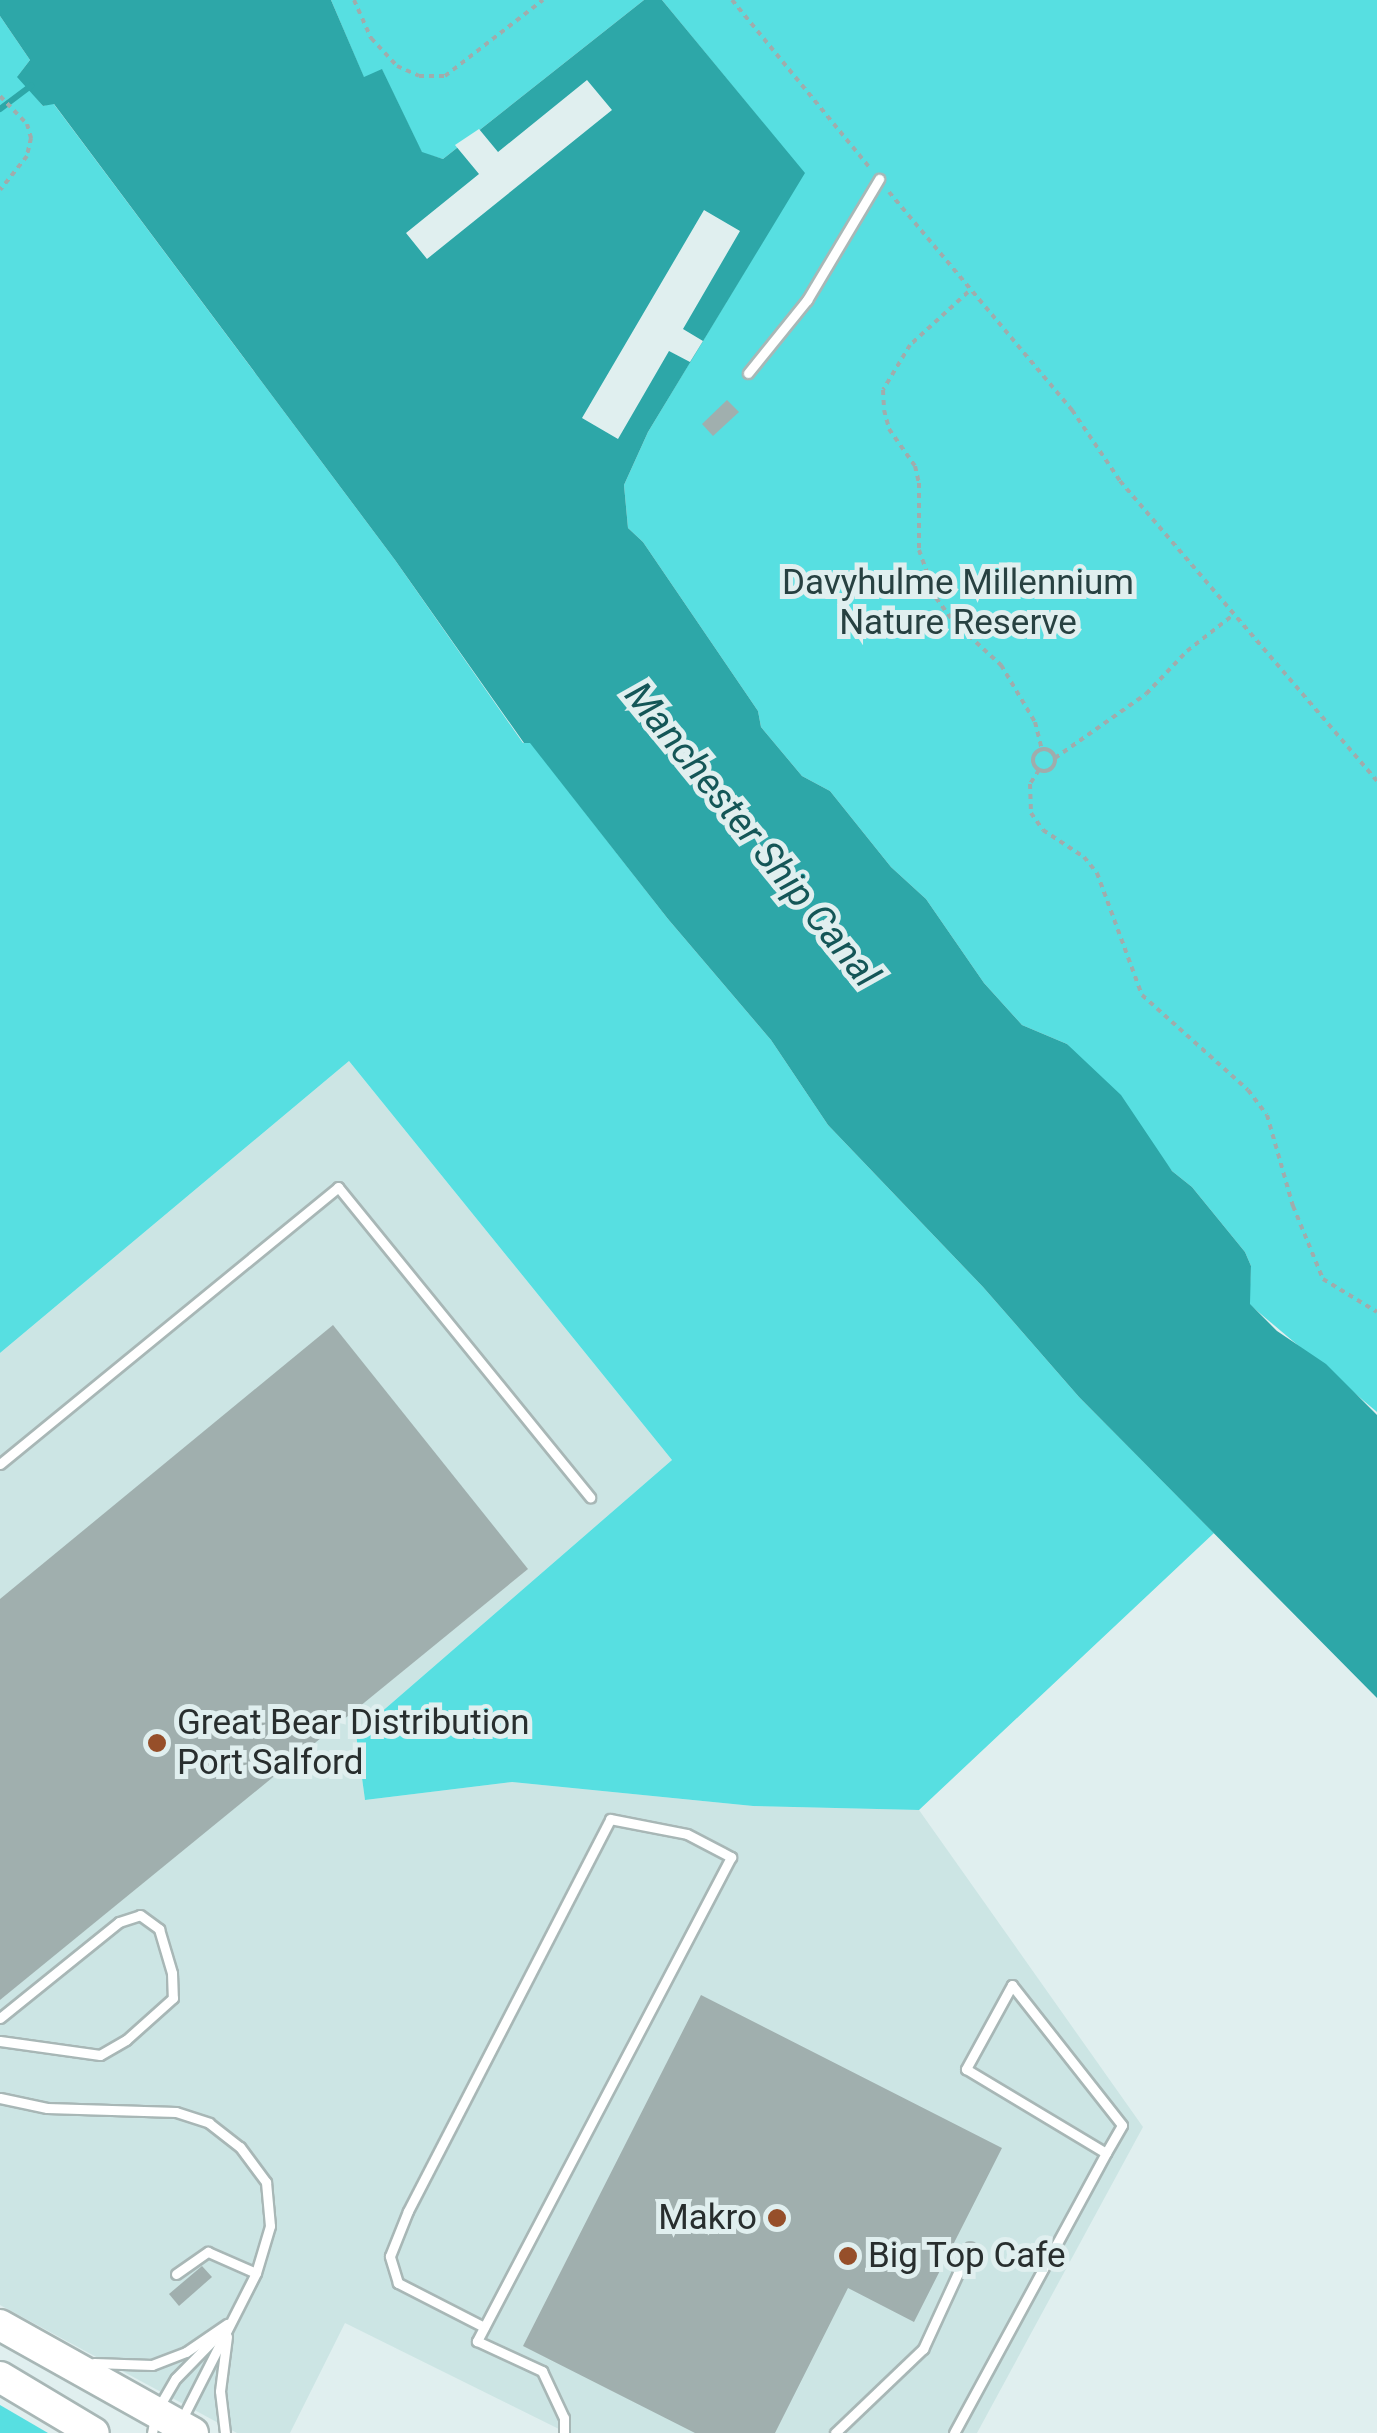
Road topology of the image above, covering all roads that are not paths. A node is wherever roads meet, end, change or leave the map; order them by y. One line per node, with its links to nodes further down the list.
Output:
1 (878, 179): 2 (lane)
2 (748, 373)
3 (0, 1464): 4 (lane)
4 (590, 1497)
5 (0, 2018): 6 (lane)
6 (0, 2041)
7 (0, 2098): 10 (lane)
8 (1106, 2153): 8 (lane); 22 (lane)
9 (970, 2247): 21 (lane)
10 (256, 2273): 11 (lane); 12 (lane)
11 (176, 2274)
12 (229, 2323): 15 (lane); 17 (lane); 17 (lane); 19 (lane)
13 (0, 2325): 15 (highway)
14 (484, 2327): 14 (lane); 20 (lane)
15 (50, 2353): 17 (highway)
16 (0, 2377): 18 (highway)
17 (170, 2427)
18 (94, 2433)
19 (225, 2433)
20 (564, 2433)
21 (835, 2433)
22 (954, 2433)

